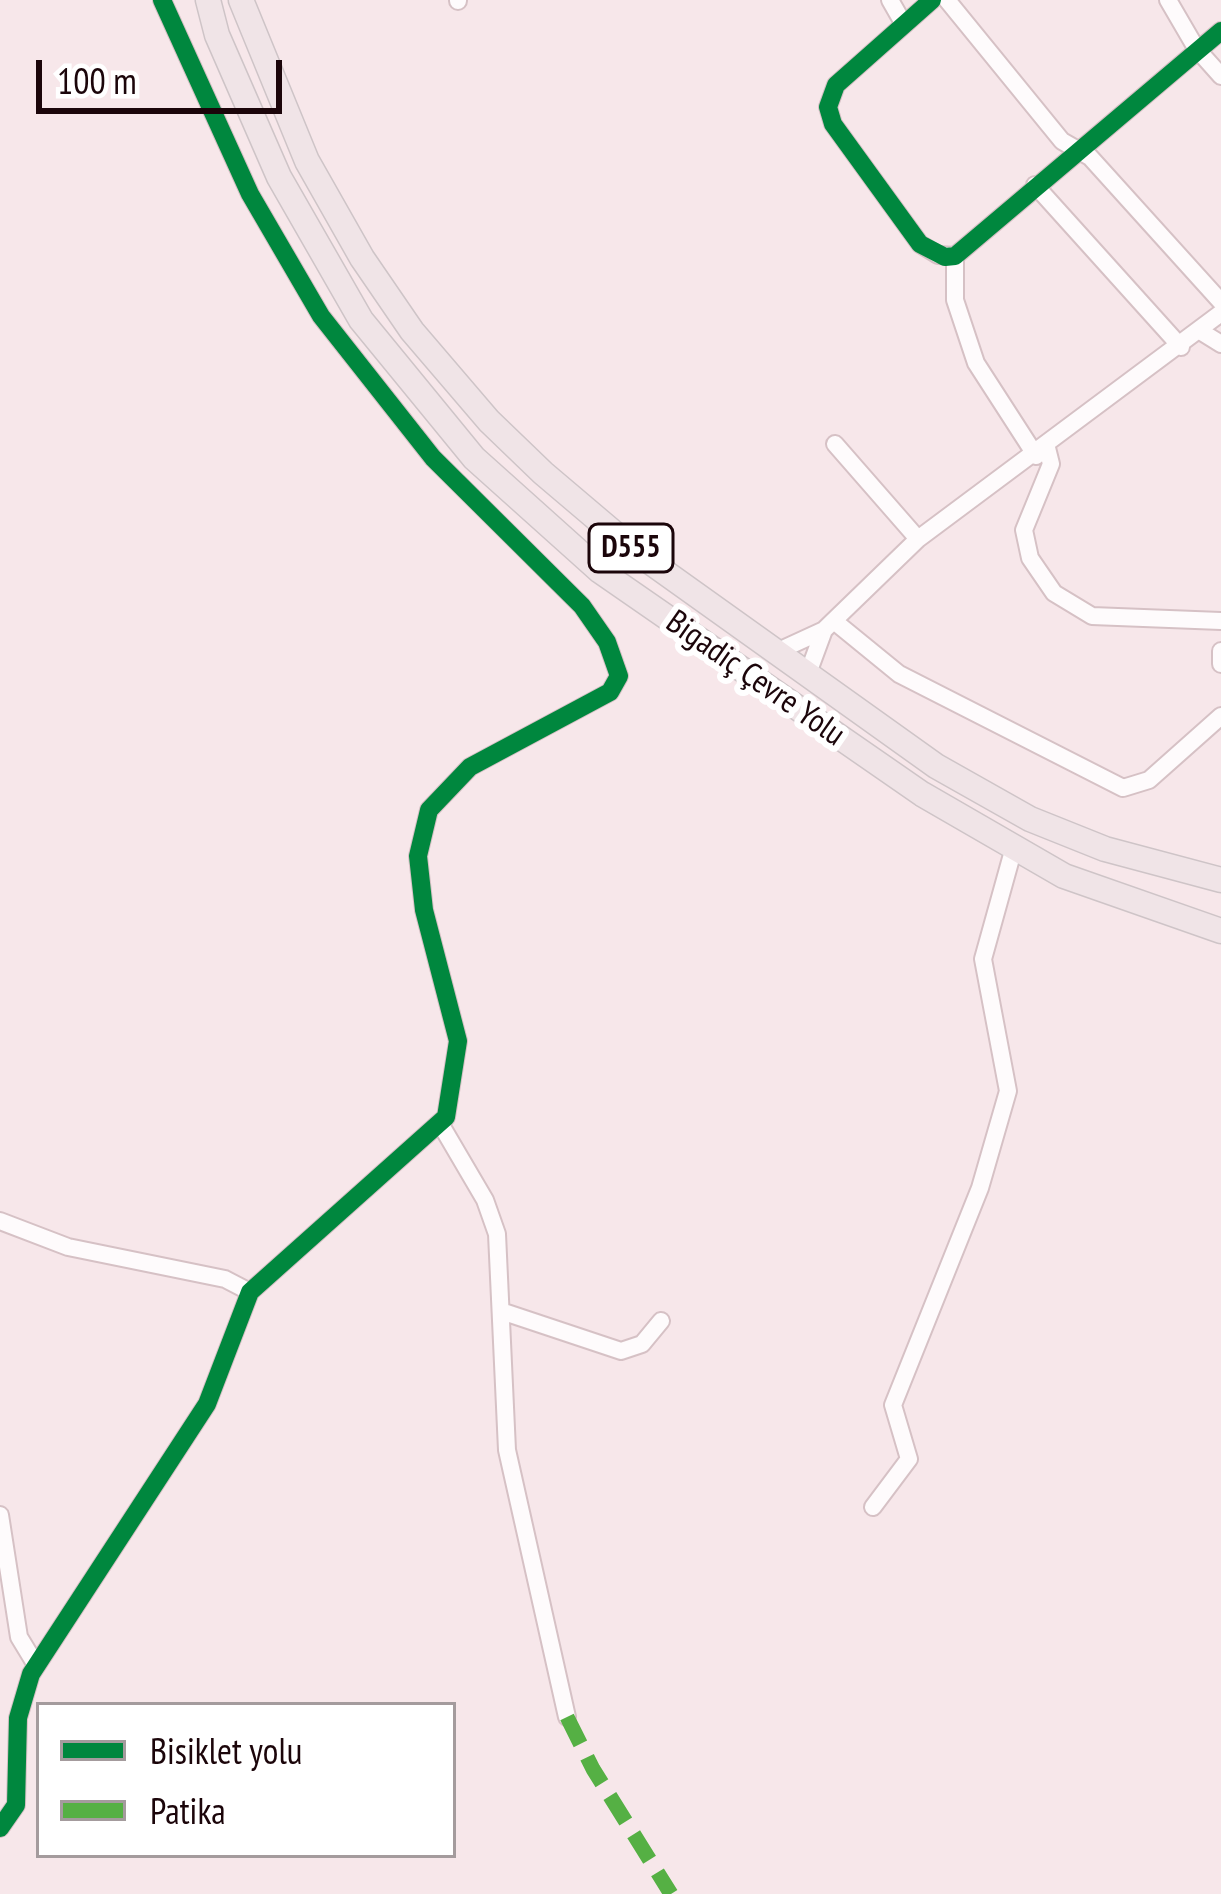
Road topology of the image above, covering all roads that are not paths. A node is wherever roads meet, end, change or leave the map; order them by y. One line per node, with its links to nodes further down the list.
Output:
1 (162, 0): 33 (street)
2 (208, 0): 30 (highway, Bigadiç Çevre Yolu / D555)
3 (241, 0): 26 (highway, Bigadiç Çevre Yolu / D555)
4 (890, 0): 8 (street)
5 (932, 0): 8 (street)
6 (946, 0): 12 (street)
7 (1168, 0): 10 (street)
8 (902, 21): 14 (street)
9 (1221, 31): 10 (street)
10 (1196, 48): 11 (street); 12 (street)
11 (1221, 76)
12 (1075, 150): 13 (street); 15 (street)
13 (1035, 185): 14 (street); 19 (street)
14 (955, 256): 21 (street)
15 (1221, 302)
16 (1221, 313): 17 (street)
17 (1200, 331): 18 (street); 19 (street)
18 (1221, 344)
19 (1181, 347): 21 (street)
20 (835, 445): 22 (street)
21 (1041, 452): 22 (street); 23 (street)
22 (918, 539): 24 (street)
23 (1221, 621)
24 (829, 625): 26 (street); 28 (street); 29 (street)
25 (1221, 651): 27 (street)
26 (774, 652): 28 (highway, Bigadiç Çevre Yolu / D555)
27 (1221, 664)
28 (807, 676): 31 (highway, Bigadiç Çevre Yolu / D555)
29 (1221, 716)
30 (1013, 851): 32 (highway, Bigadiç Çevre Yolu / D555); 38 (street)
31 (1221, 880)
32 (1221, 932)
33 (441, 1125): 35 (street); 36 (street)
34 (4, 1226): 35 (street)
35 (250, 1292): 40 (street)
36 (501, 1311): 37 (street); 41 (street)
37 (661, 1321)
38 (873, 1507)
39 (0, 1515): 40 (street)
40 (35, 1665): 42 (street)
41 (567, 1718)
42 (0, 1828)

